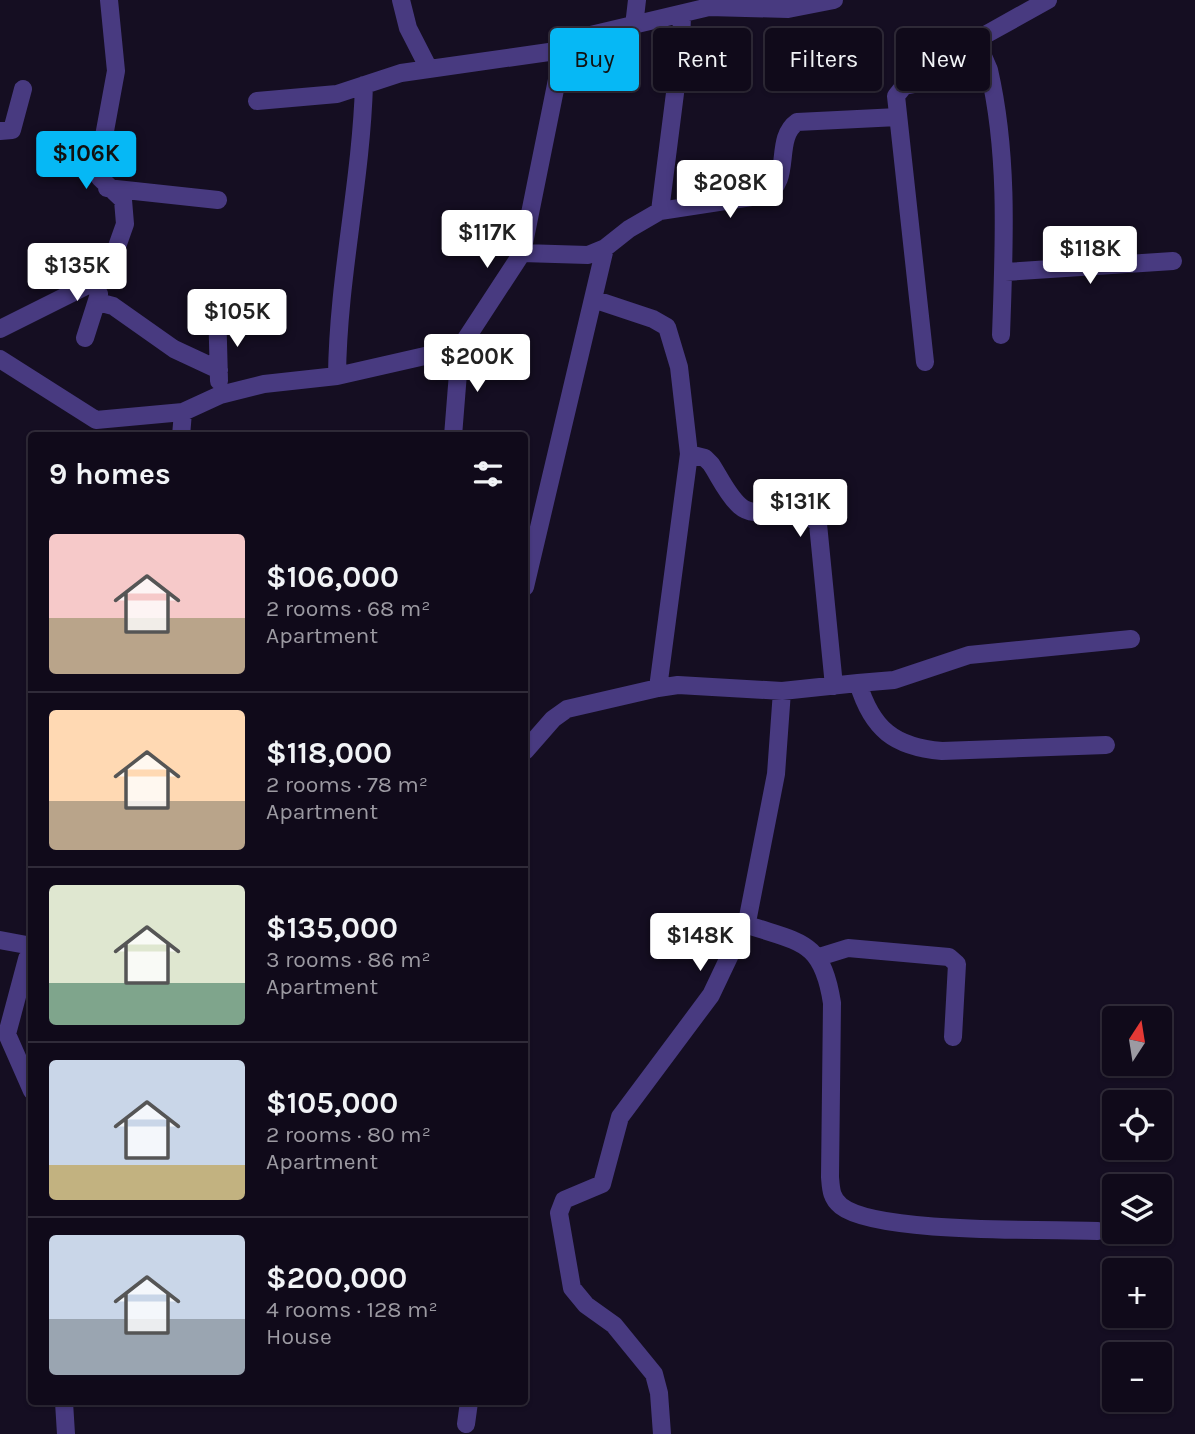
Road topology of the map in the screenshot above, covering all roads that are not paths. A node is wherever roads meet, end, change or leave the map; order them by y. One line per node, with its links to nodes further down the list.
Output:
1 (109, 0): 20 (street)
2 (401, 0): 11 (street)
3 (638, 0): 7 (street)
4 (834, 0): 6 (street)
5 (1048, 0): 9 (street)
6 (682, 14): 7 (street); 22 (street)
7 (634, 26): 8 (street)
8 (625, 28)
9 (990, 32)
10 (550, 52): 11 (street)
11 (429, 69): 13 (street)
12 (990, 77): 26 (street)
13 (364, 85): 17 (street); 38 (street)
14 (23, 89): 19 (street)
15 (555, 91): 24 (street)
16 (900, 91): 18 (street)
17 (257, 101)
18 (898, 117): 22 (street); 36 (street)
19 (0, 131)
20 (107, 188): 21 (street); 27 (street)
21 (218, 200)
22 (660, 211): 23 (street)
23 (605, 248): 24 (street); 28 (street)
24 (522, 253): 34 (street)
25 (1174, 261): 26 (street)
26 (1004, 272): 32 (street)
27 (102, 273): 29 (street); 31 (street)
28 (593, 299): 44 (street); 45 (street)
29 (99, 302): 33 (street); 37 (street)
30 (217, 304): 37 (street)
31 (0, 329)
32 (1001, 335)
33 (85, 338)
34 (460, 348): 38 (street); 43 (street)
35 (0, 359): 41 (street)
36 (925, 362)
37 (219, 370): 39 (street)
38 (337, 376): 39 (street)
39 (220, 395): 40 (street)
40 (183, 412): 41 (street); 42 (street)
41 (94, 428)
42 (181, 432)
43 (453, 432)
44 (689, 454): 48 (street); 49 (street)
45 (528, 574)
46 (1131, 639): 47 (street)
47 (858, 683): 48 (street); 51 (street)
48 (834, 685): 50 (street)
49 (659, 688): 50 (street); 52 (street)
50 (782, 691): 53 (street)
51 (1106, 745)
52 (528, 748)
53 (745, 924): 56 (street); 66 (street)
54 (0, 940): 55 (street)
55 (28, 945)
56 (819, 957): 58 (street); 61 (street)
57 (28, 958): 59 (street)
58 (953, 1037)
59 (5, 1044): 60 (street)
60 (28, 1084)
61 (1098, 1231)
62 (64, 1405): 65 (street)
63 (469, 1405): 64 (street)
64 (466, 1423)
65 (66, 1434)
66 (662, 1434)

